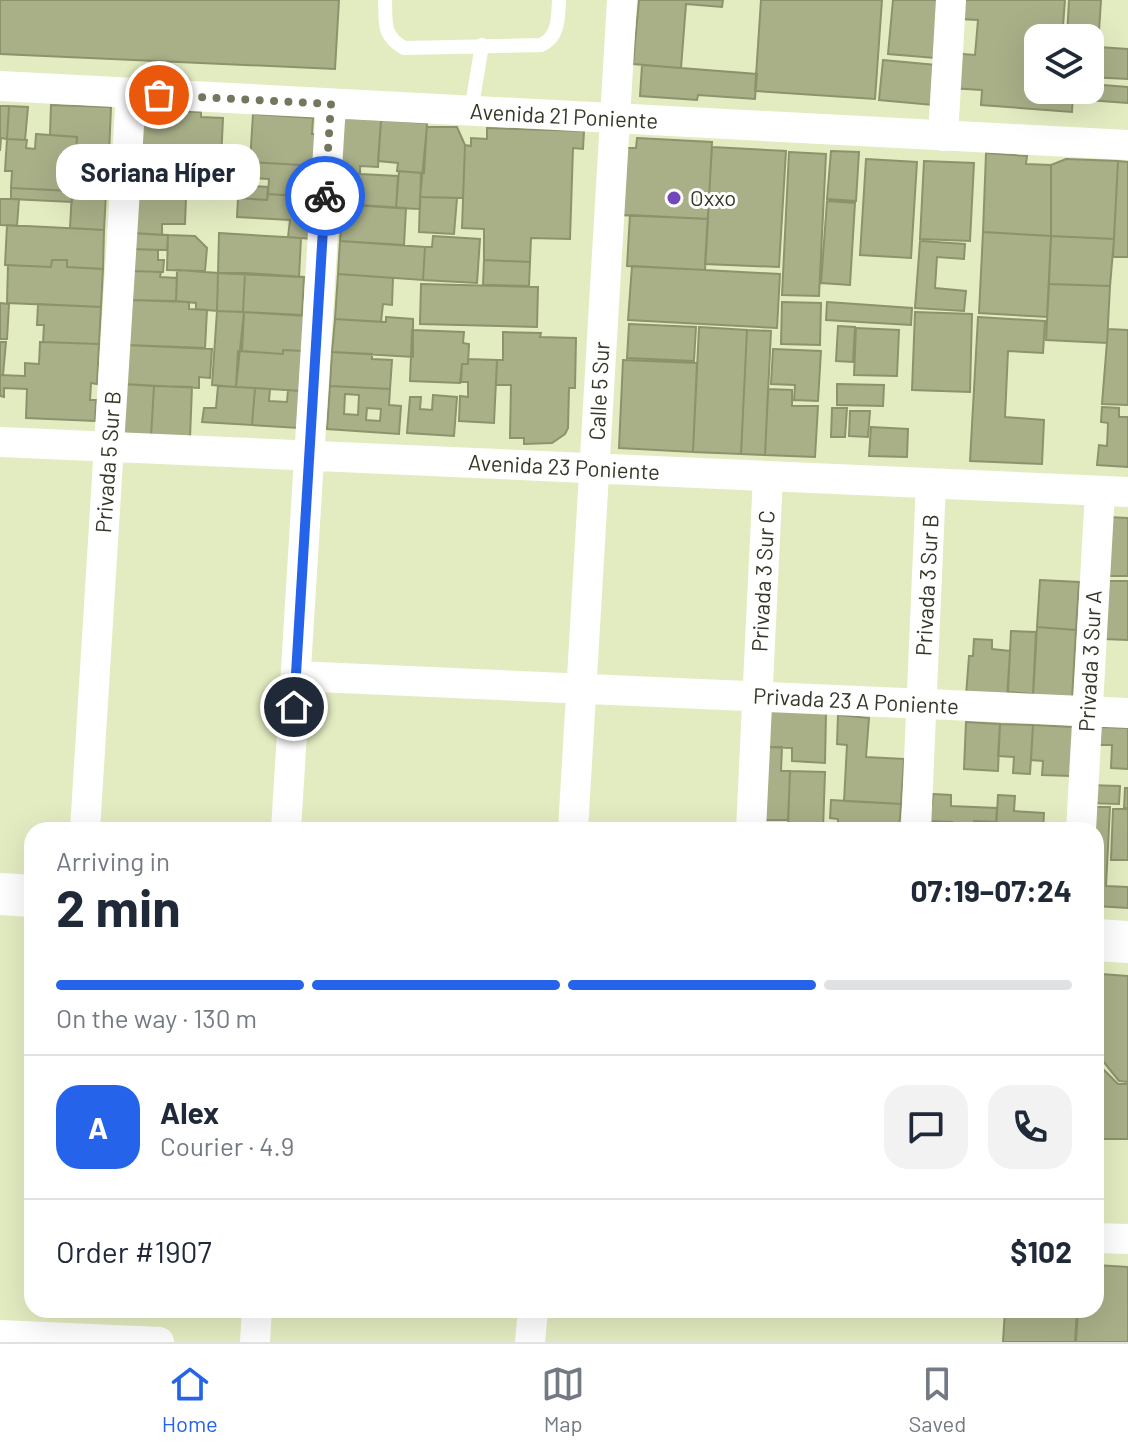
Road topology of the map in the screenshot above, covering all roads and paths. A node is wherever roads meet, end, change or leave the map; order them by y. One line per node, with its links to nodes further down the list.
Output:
1 (385, 0): 5 (lane)
2 (559, 0): 5 (lane)
3 (951, 0): 11 (street)
4 (621, 1): 10 (street, Calle 5 Sur)
5 (482, 45): 9 (lane)
6 (0, 86): 7 (street, Avenida 21 Poniente)
7 (131, 93): 8 (street, Avenida 21 Poniente); 14 (street, Privada 5 Sur B)
8 (331, 104): 9 (street, Avenida 21 Poniente); 15 (street)
9 (471, 111): 10 (street, Avenida 21 Poniente)
10 (615, 118): 11 (street, Avenida 21 Poniente); 16 (street, Calle 5 Sur)
11 (943, 136): 12 (street, Avenida 21 Poniente)
12 (1128, 145)
13 (0, 442): 14 (street, Avenida 23 Poniente)
14 (109, 447): 15 (street, Avenida 23 Poniente); 26 (street, Privada 5 Sur B)
15 (309, 456): 16 (street, Avenida 23 Poniente); 20 (street)
16 (595, 468): 17 (street, Avenida 23 Poniente); 21 (street, Calle 5 Sur)
17 (768, 476): 18 (street, Avenida 23 Poniente); 22 (street, Privada 3 Sur C)
18 (931, 483): 19 (street, Avenida 23 Poniente); 23 (street, Privada 3 Sur B)
19 (1114, 492): 24 (street, Privada 3 Sur A)
20 (296, 676): 21 (street, Privada 23 A Poniente); 27 (street)
21 (582, 689): 22 (street, Privada 23 A Poniente); 28 (street, Calle 5 Sur)
22 (758, 697): 23 (street, Privada 23 A Poniente); 29 (street, Privada 3 Sur C)
23 (922, 704): 24 (street, Privada 23 A Poniente); 30 (street, Privada 3 Sur B)
24 (1087, 711): 25 (street, Privada 23 A Poniente); 31 (street, Privada 3 Sur A)
25 (1128, 713)
26 (86, 822)
27 (287, 822)
28 (574, 822)
29 (751, 822)
30 (916, 822)
31 (1081, 822)
32 (0, 894): 33 (main road)
33 (24, 896)
34 (1104, 940): 35 (main road)
35 (1128, 942)
36 (1104, 1238): 37 (street)
37 (1128, 1239)
38 (256, 1318): 43 (street)
39 (532, 1318): 44 (street)
40 (55, 1324): 41 (street); 42 (street)
41 (0, 1335)
42 (159, 1342)
43 (255, 1342)
44 (530, 1342)

